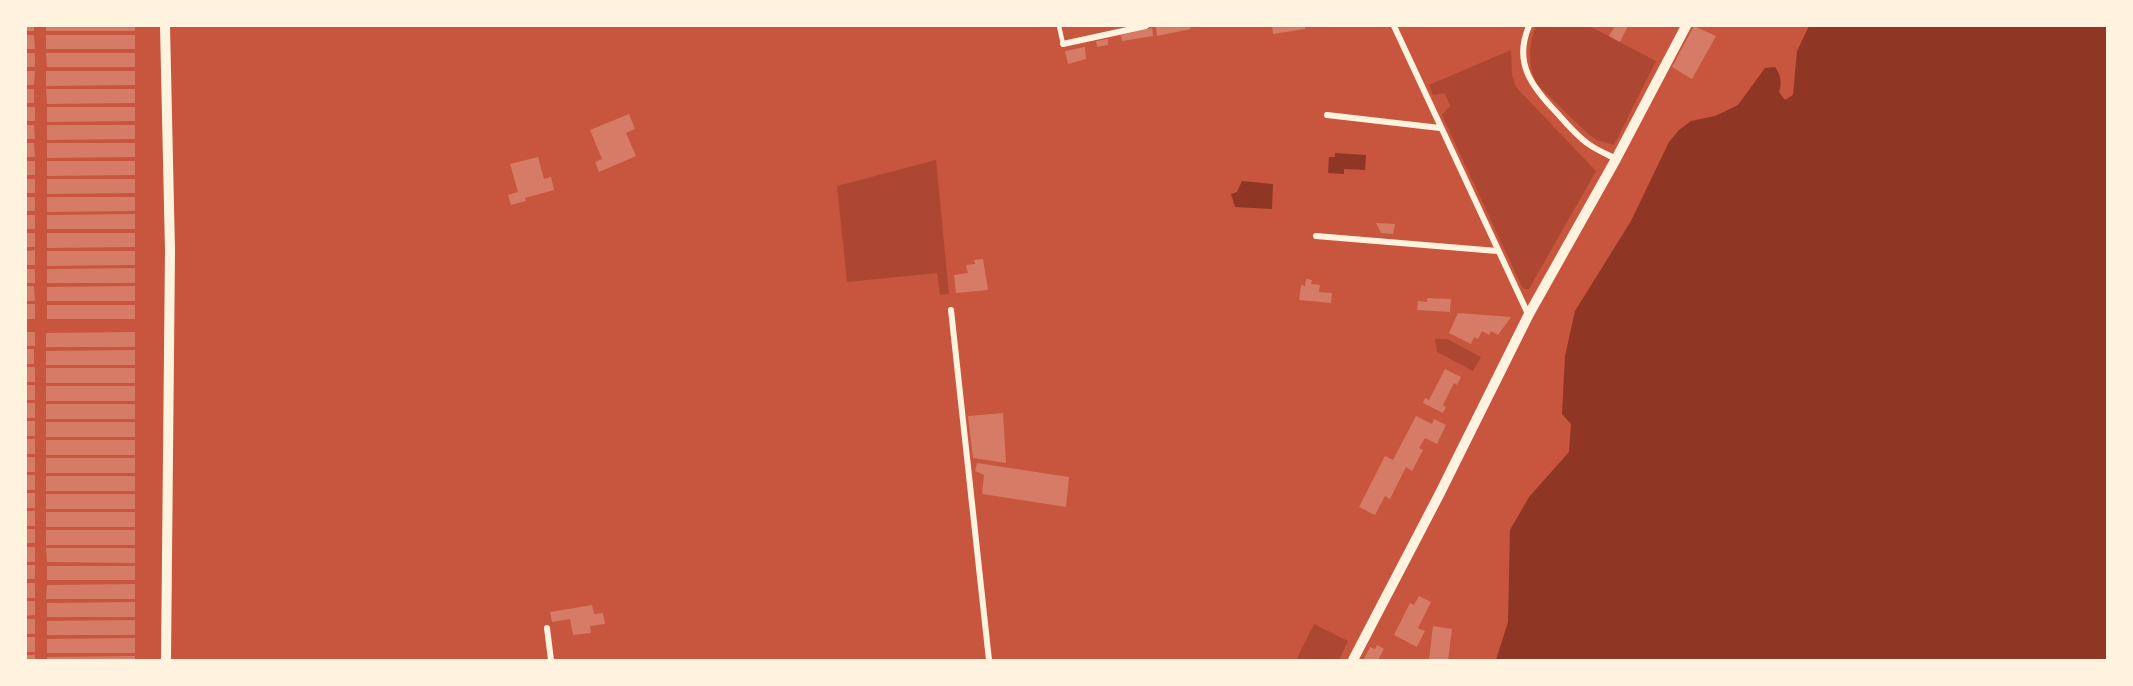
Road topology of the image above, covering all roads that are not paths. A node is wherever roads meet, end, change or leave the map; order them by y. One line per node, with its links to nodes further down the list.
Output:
1 (165, 26): 16 (street)
2 (1059, 26): 7 (lane)
3 (1146, 26): 7 (street)
4 (1394, 26): 9 (street)
5 (1529, 26): 10 (street)
6 (1686, 26): 10 (street)
7 (1063, 44)
8 (1327, 116): 9 (street)
9 (1440, 128): 12 (street)
10 (1616, 159): 14 (street)
11 (1316, 236): 12 (street)
12 (1497, 250): 14 (street)
13 (951, 310): 18 (street)
14 (1528, 314): 19 (street)
15 (547, 628): 17 (street)
16 (166, 660)
17 (551, 660)
18 (989, 660)
19 (1353, 660)

